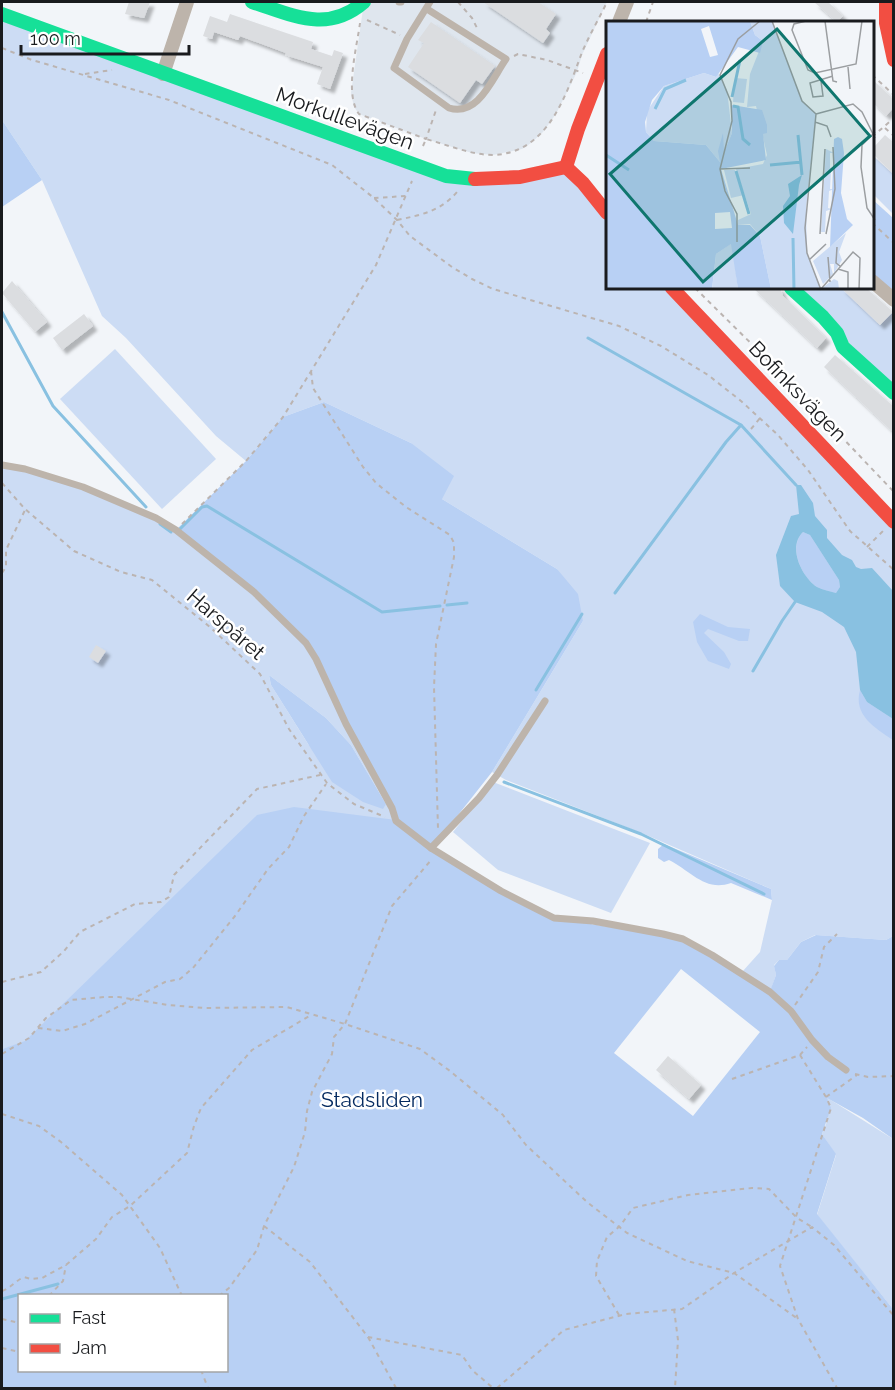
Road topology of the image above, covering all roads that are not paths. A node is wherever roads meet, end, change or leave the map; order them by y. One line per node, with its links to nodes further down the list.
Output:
1 (187, 2): 11 (street)
2 (252, 2): 3 (street)
3 (364, 2)
4 (627, 2): 8 (street)
5 (886, 2): 10 (street)
6 (428, 5): 6 (lane)
7 (2, 14): 11 (street, Morkullevägen)
8 (619, 21)
9 (606, 57): 12 (street)
10 (894, 60)
11 (163, 74): 12 (street, Morkullevägen)
12 (566, 167): 13 (street)
13 (605, 206)
14 (874, 282): 17 (street)
15 (674, 290): 20 (street, Bofinksvägen)
16 (793, 290): 18 (street)
17 (894, 300)
18 (894, 393)
19 (2, 465): 22 (lane)
20 (893, 522)
21 (544, 701): 22 (lane)
22 (434, 850): 23 (lane)
23 (846, 1070)

